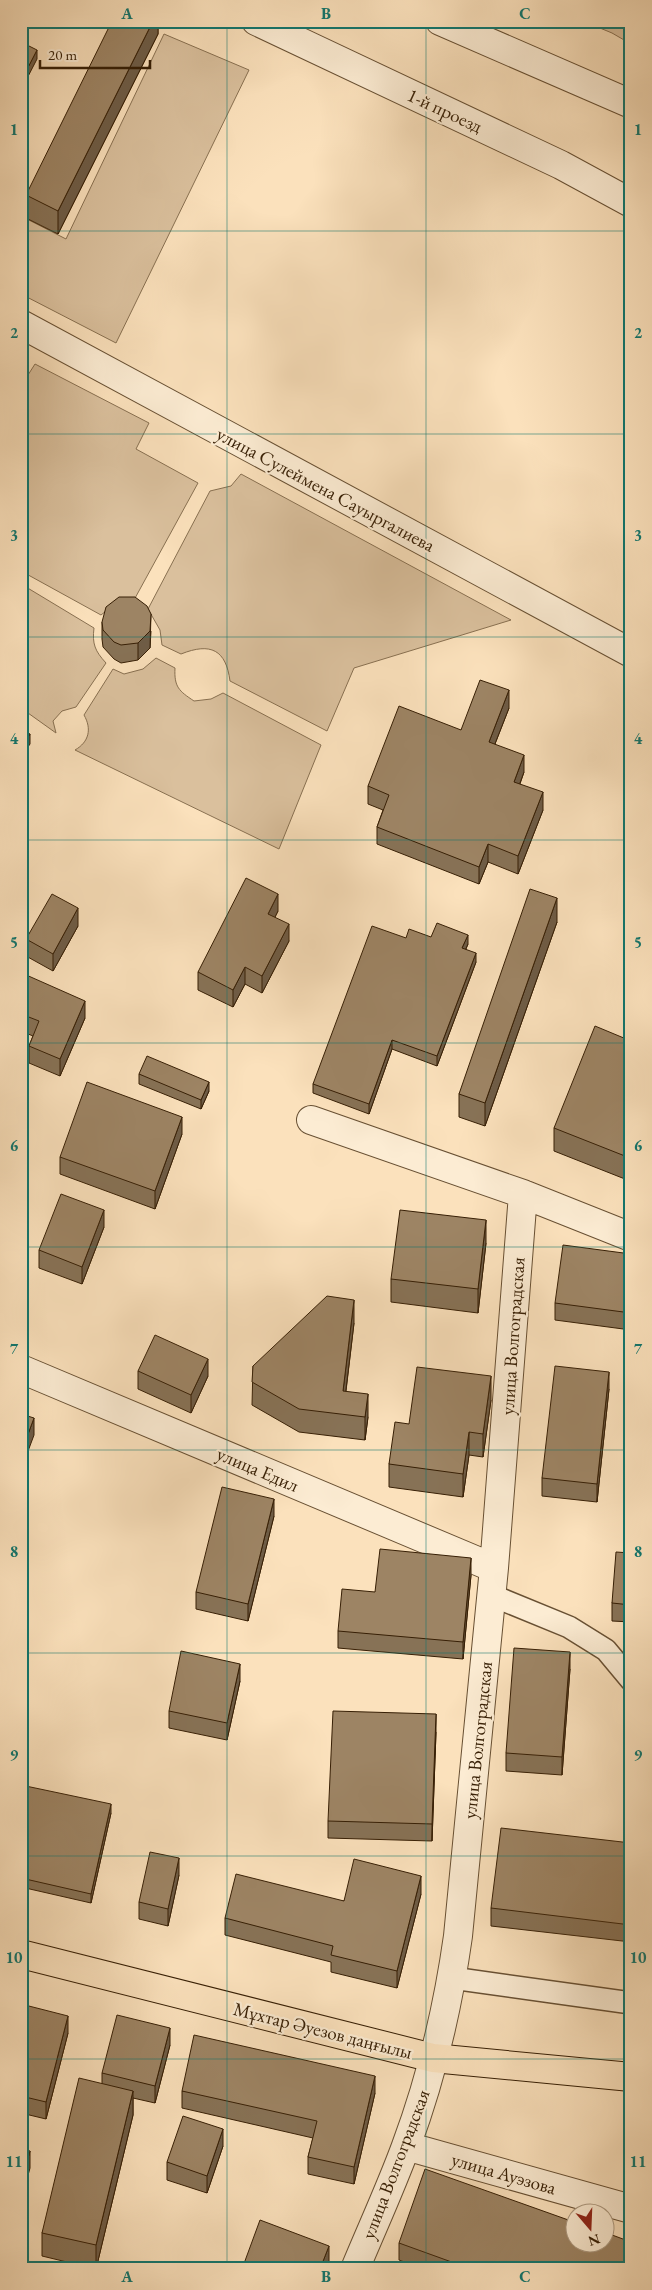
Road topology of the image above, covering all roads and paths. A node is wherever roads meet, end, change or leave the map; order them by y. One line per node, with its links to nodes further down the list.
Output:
1 (256, 21): 4 (street, 1-й проезд)
2 (440, 21): 3 (street)
3 (631, 104)
4 (631, 203)
5 (21, 324): 6 (street, улица Сулеймена Сауыргалиева)
6 (631, 653)
7 (311, 1120): 8 (street)
8 (523, 1194): 9 (street); 11 (street, улица Волгоградская)
9 (631, 1237)
10 (21, 1369): 11 (street, улица Едил)
11 (494, 1568): 12 (street, улица Волгоградская)
12 (491, 1595): 13 (lane); 15 (street, улица Волгоградская)
13 (631, 1680)
14 (21, 1954): 17 (main road, Мұхтар Әуезов даңғылы)
15 (452, 1978): 16 (lane); 17 (street, улица Волгоградская)
16 (631, 2003)
17 (433, 2058): 18 (main road, Мұхтар Әуезов даңғылы); 19 (street, улица Волгоградская)
18 (631, 2077)
19 (406, 2146): 20 (street, улица Ауэзова); 21 (street, улица Волгоградская)
20 (631, 2209)
21 (355, 2269)

